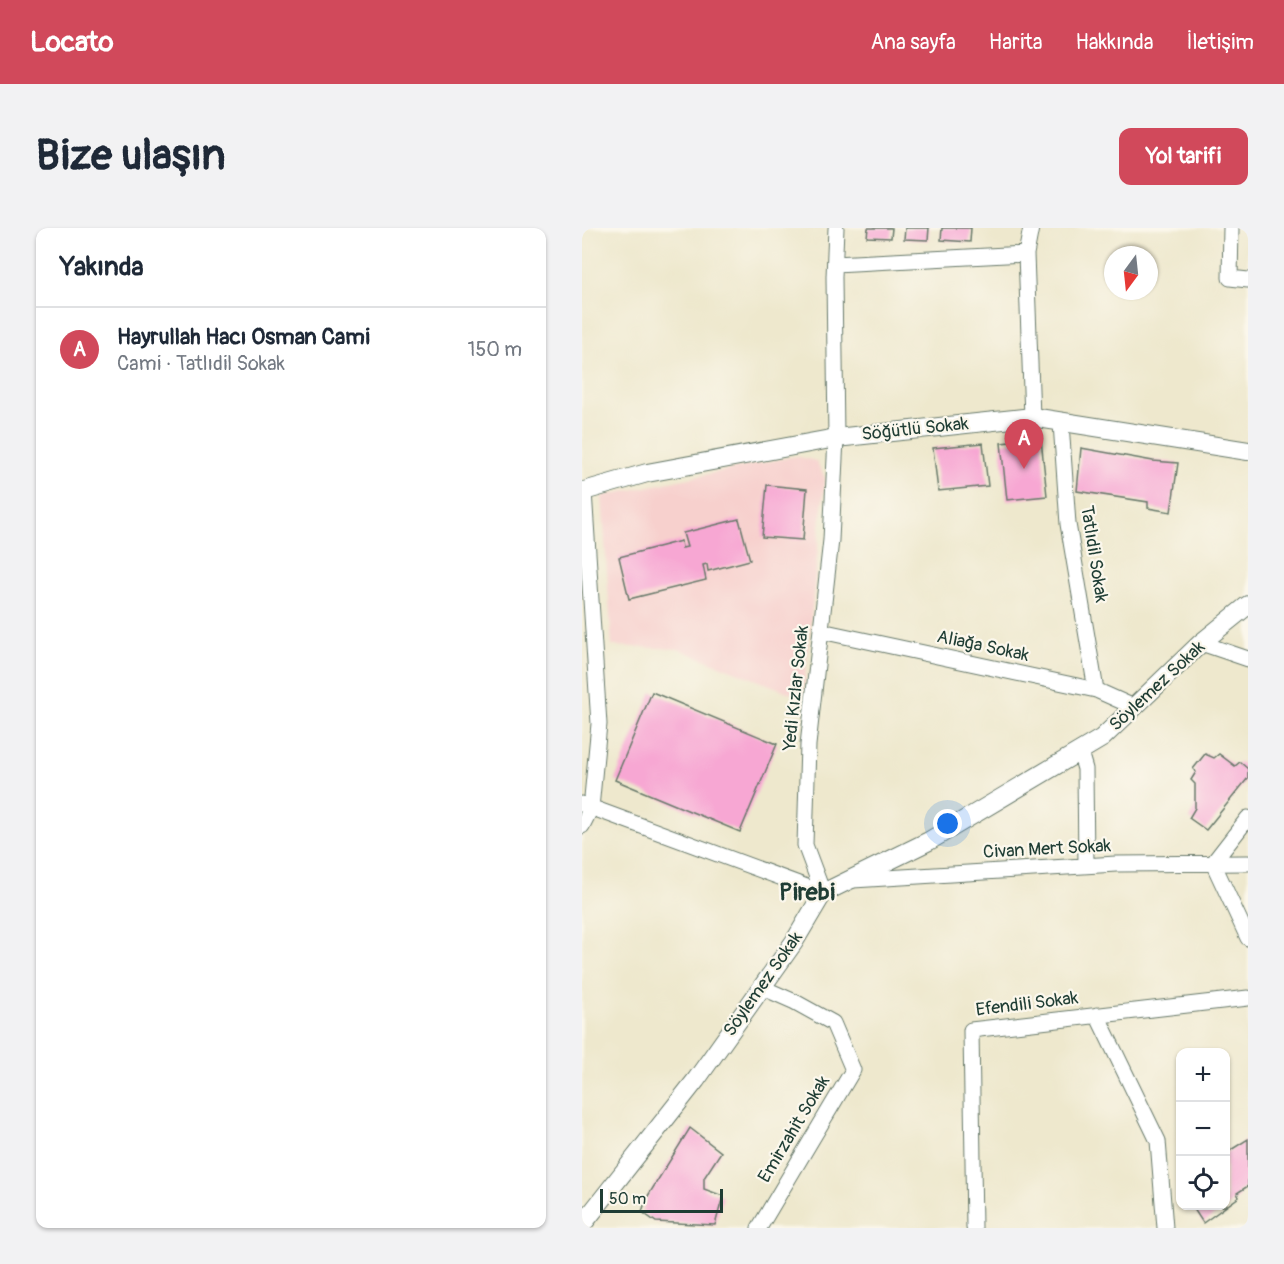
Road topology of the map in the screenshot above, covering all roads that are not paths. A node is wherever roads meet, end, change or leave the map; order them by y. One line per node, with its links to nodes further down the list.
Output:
1 (836, 228): 5 (street, Yedi Kızlar Sokak)
2 (1031, 228): 4 (street)
3 (1231, 228): 6 (street)
4 (1026, 254): 5 (street); 7 (street)
5 (835, 264): 9 (street, Yedi Kızlar Sokak)
6 (1248, 280)
7 (1032, 417): 8 (street, Söğütlü Sokak); 9 (street, Söğütlü Sokak)
8 (1061, 423): 10 (street, Söğütlü Sokak); 18 (street, Tatlıdil Sokak)
9 (836, 438): 11 (street, Söğütlü Sokak); 14 (street, Yedi Kızlar Sokak)
10 (1248, 452)
11 (583, 491): 12 (street)
12 (584, 522): 15 (street)
13 (1248, 605): 16 (street, Söylemez Sokak)
14 (821, 631): 18 (street, Aliağa Sokak); 28 (street, Yedi Kızlar Sokak)
15 (588, 632): 21 (street)
16 (1201, 643): 17 (street); 19 (street, Söylemez Sokak)
17 (1248, 659)
18 (1096, 690): 19 (street, Aliağa Sokak)
19 (1134, 707): 20 (street, Söylemez Sokak)
20 (1080, 752): 26 (street); 27 (street, Söylemez Sokak)
21 (586, 806): 23 (street); 28 (street)
22 (1248, 818): 24 (street)
23 (582, 826)
24 (1213, 863): 25 (street, Civan Mert Sokak); 26 (street, Civan Mert Sokak); 29 (street)
25 (1248, 863)
26 (1086, 866): 27 (street, Civan Mert Sokak)
27 (849, 880): 28 (street, Söylemez Sokak)
28 (823, 893): 30 (street, Söylemez Sokak)
29 (1248, 938)
30 (762, 987): 33 (street, Söylemez Sokak); 34 (street, Emirzahit Sokak)
31 (1248, 998): 32 (street, Efendili Sokak)
32 (1097, 1015): 35 (street, Efendili Sokak); 36 (street)
33 (582, 1225)
34 (759, 1228)
35 (974, 1228)
36 (1165, 1228)

